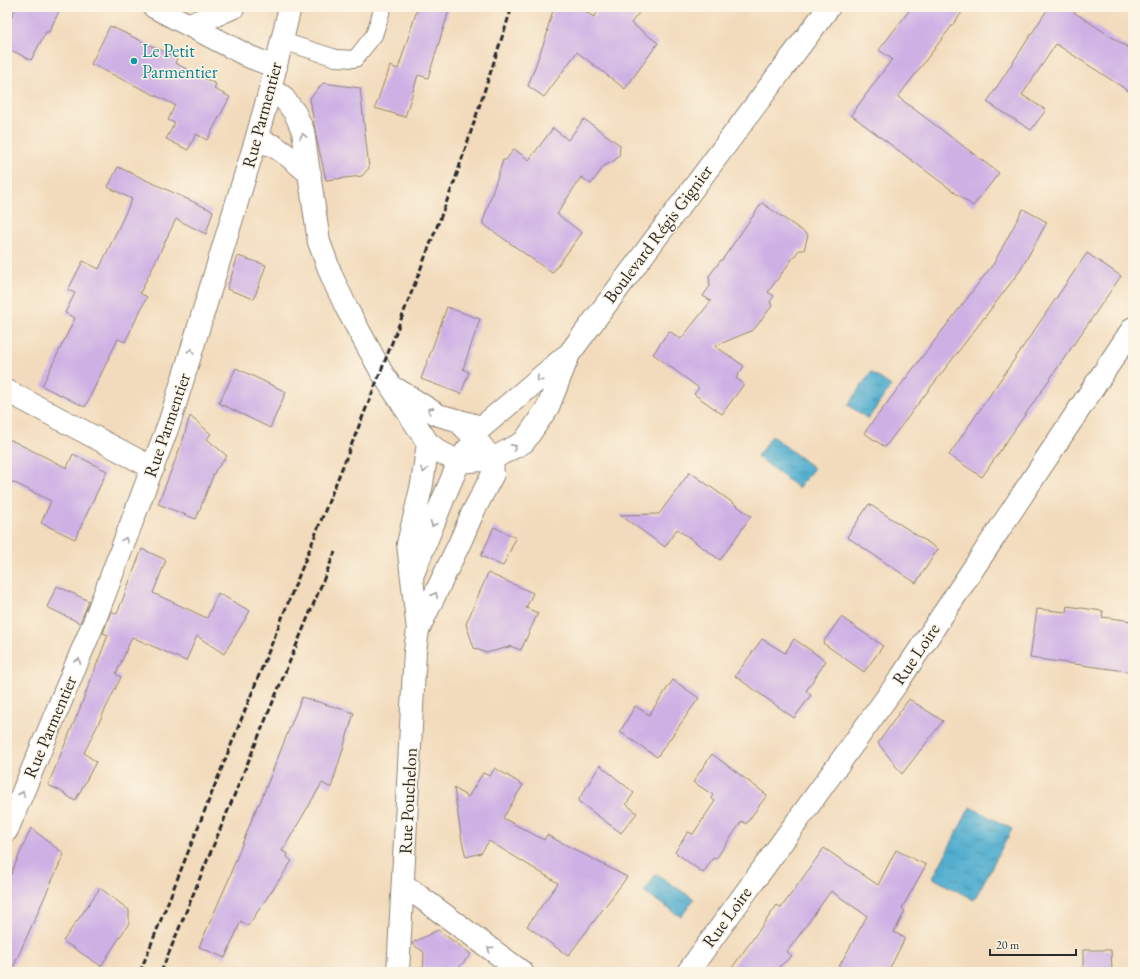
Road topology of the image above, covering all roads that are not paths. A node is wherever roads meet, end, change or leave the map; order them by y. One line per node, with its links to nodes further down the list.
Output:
1 (154, 7): 6 (street)
2 (234, 7): 6 (street)
3 (290, 7): 7 (street, Rue Parmentier)
4 (383, 7): 7 (lane)
5 (829, 7): 13 (street, Boulevard Régis Gignier)
6 (188, 24): 8 (street)
7 (282, 41): 8 (street, Rue Parmentier)
8 (276, 67): 9 (street, Rue Parmentier)
9 (270, 90): 10 (street, Rue Parmentier); 11 (street, one-way to 9)
10 (256, 140): 11 (street); 20 (street, Rue Parmentier, one-way to 10)
11 (310, 174): 14 (street)
12 (1133, 328): 27 (street, Rue Loire)
13 (569, 354): 16 (street, one-way to 16); 18 (street, Boulevard Régis Gignier, one-way to 13)
14 (392, 386): 16 (street, one-way to 14); 17 (street)
15 (7, 391): 20 (street)
16 (479, 433): 18 (street); 19 (street)
17 (428, 443): 19 (street); 21 (street, one-way to 21)
18 (492, 459): 19 (street, Boulevard Régis Gignier); 22 (street, one-way to 18)
19 (460, 462): 21 (street, one-way to 21)
20 (153, 468): 23 (street, Rue Parmentier, one-way to 20)
21 (412, 576): 22 (street)
22 (418, 630): 24 (street, Rue Pouchelon)
23 (7, 830)
24 (404, 885): 25 (street, Rue Pouchelon); 26 (street, one-way to 24)
25 (398, 972)
26 (522, 972)
27 (688, 972)

